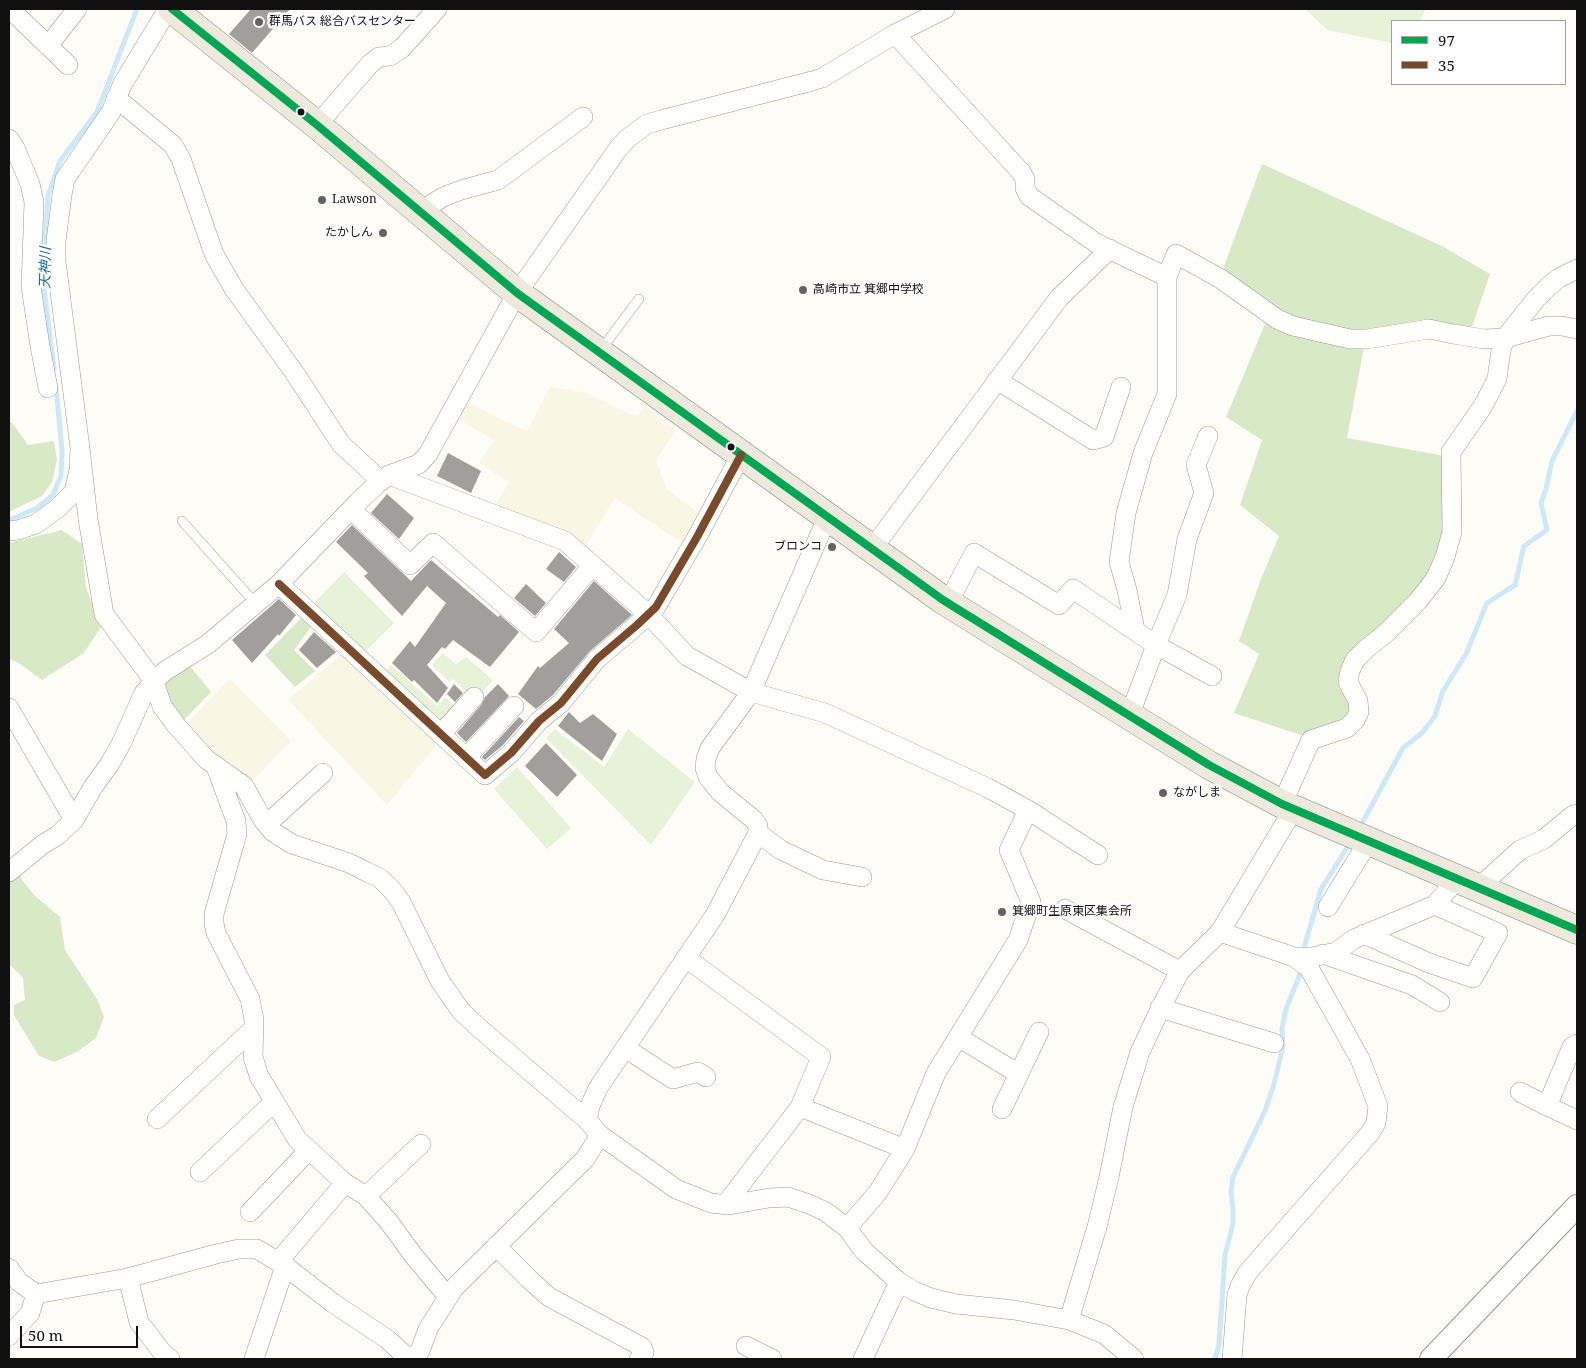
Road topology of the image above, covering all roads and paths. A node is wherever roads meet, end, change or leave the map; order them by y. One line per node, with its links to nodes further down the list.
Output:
1 (10, 9): 7 (street)
2 (77, 9): 7 (street)
3 (437, 9): 11 (street)
4 (945, 9): 6 (street)
5 (175, 10): 9 (street); 11 (main road)
6 (895, 34): 14 (street); 17 (street)
7 (48, 46): 8 (street)
8 (68, 65)
9 (116, 98): 21 (street); 29 (street)
10 (583, 117): 13 (street)
11 (317, 126): 13 (main road)
12 (9, 139): 21 (street)
13 (420, 212): 17 (main road)
14 (1110, 249): 16 (street); 23 (street)
15 (1577, 269): 20 (street)
16 (1167, 277): 20 (street); 40 (street)
17 (517, 293): 22 (main road); 29 (street)
18 (639, 299): 22 (lane)
19 (1577, 329): 20 (street)
20 (1505, 338): 53 (street)
21 (52, 344): 25 (street); 27 (street)
22 (598, 353): 28 (main road)
23 (997, 380): 24 (street); 34 (street)
24 (1121, 387)
25 (48, 388)
26 (1208, 436): 41 (street)
27 (80, 448): 33 (street); 43 (street)
28 (741, 455): 31 (main road); 39 (street)
29 (385, 478): 30 (street); 35 (street)
30 (351, 509): 35 (street); 36 (street)
31 (827, 518): 34 (main road); 44 (street)
32 (182, 520): 38 (lane)
33 (9, 531)
34 (872, 549): 37 (main road)
35 (593, 564): 39 (street)
36 (279, 584): 38 (street); 49 (street)
37 (948, 603): 40 (street); 48 (main road)
38 (256, 604): 43 (street)
39 (648, 614): 44 (street); 50 (street)
40 (1135, 630): 41 (street)
41 (1156, 645): 42 (street); 48 (street)
42 (1212, 676)
43 (154, 681): 51 (street); 56 (street)
44 (752, 692): 54 (street); 58 (street)
45 (474, 697): 49 (street)
46 (514, 706): 50 (street)
47 (9, 708): 56 (street)
48 (1130, 714): 53 (main road)
49 (441, 734): 50 (street)
50 (466, 758)
51 (216, 767): 57 (street); 76 (street)
52 (323, 773): 57 (street)
53 (1288, 807): 59 (main road); 68 (street)
54 (1028, 810): 60 (street); 78 (street)
55 (1577, 814): 63 (street)
56 (74, 820): 61 (street)
57 (267, 824): 90 (street)
58 (758, 833): 62 (street); 72 (street)
59 (1361, 839): 63 (main road); 65 (street)
60 (1098, 855)
61 (9, 872)
62 (862, 877)
63 (1467, 884): 64 (street); 67 (main road)
64 (1435, 905): 69 (street); 69 (street)
65 (1328, 907)
66 (1065, 909): 73 (street)
67 (1577, 930)
68 (1220, 932): 71 (street); 73 (street)
69 (1364, 934): 70 (street)
70 (1323, 954): 71 (street); 74 (street)
71 (1294, 957): 120 (street)
72 (686, 958): 81 (street); 87 (street)
73 (1180, 972): 75 (street)
74 (1440, 1002)
75 (1160, 1008): 79 (street); 110 (street)
76 (254, 1028): 85 (street); 89 (street)
77 (1039, 1032): 82 (street)
78 (958, 1037): 82 (street); 94 (street)
79 (1274, 1043)
80 (1577, 1044): 86 (street)
81 (625, 1048): 83 (street); 90 (street)
82 (1019, 1074): 88 (street)
83 (706, 1077)
84 (1520, 1092): 86 (street)
85 (274, 1102): 95 (street); 96 (street)
86 (1546, 1106): 91 (street)
87 (800, 1107): 94 (street); 99 (street)
88 (1002, 1109)
89 (157, 1119)
90 (587, 1120): 92 (street)
91 (1577, 1120)
92 (600, 1134): 99 (street); 103 (street)
93 (421, 1144): 98 (street)
94 (905, 1149): 102 (street)
95 (309, 1150): 97 (street); 101 (street)
96 (200, 1172)
97 (345, 1183): 98 (street); 104 (street)
98 (366, 1196): 109 (street)
99 (725, 1205): 102 (street)
100 (1577, 1206): 121 (street)
101 (250, 1212)
102 (847, 1228): 107 (street)
103 (496, 1246): 109 (street); 116 (street)
104 (285, 1266): 106 (street); 114 (street); 115 (street)
105 (9, 1268): 108 (street)
106 (128, 1278): 108 (street); 113 (street)
107 (899, 1282): 110 (street); 118 (street)
108 (36, 1294): 111 (street)
109 (448, 1297): 115 (street)
110 (1069, 1320): 119 (street)
111 (9, 1336)
112 (746, 1346): 117 (street)
113 (170, 1359)
114 (254, 1359)
115 (411, 1359)
116 (639, 1359)
117 (772, 1359)
118 (863, 1359)
119 (1134, 1359)
120 (1232, 1359)
121 (1430, 1359)

